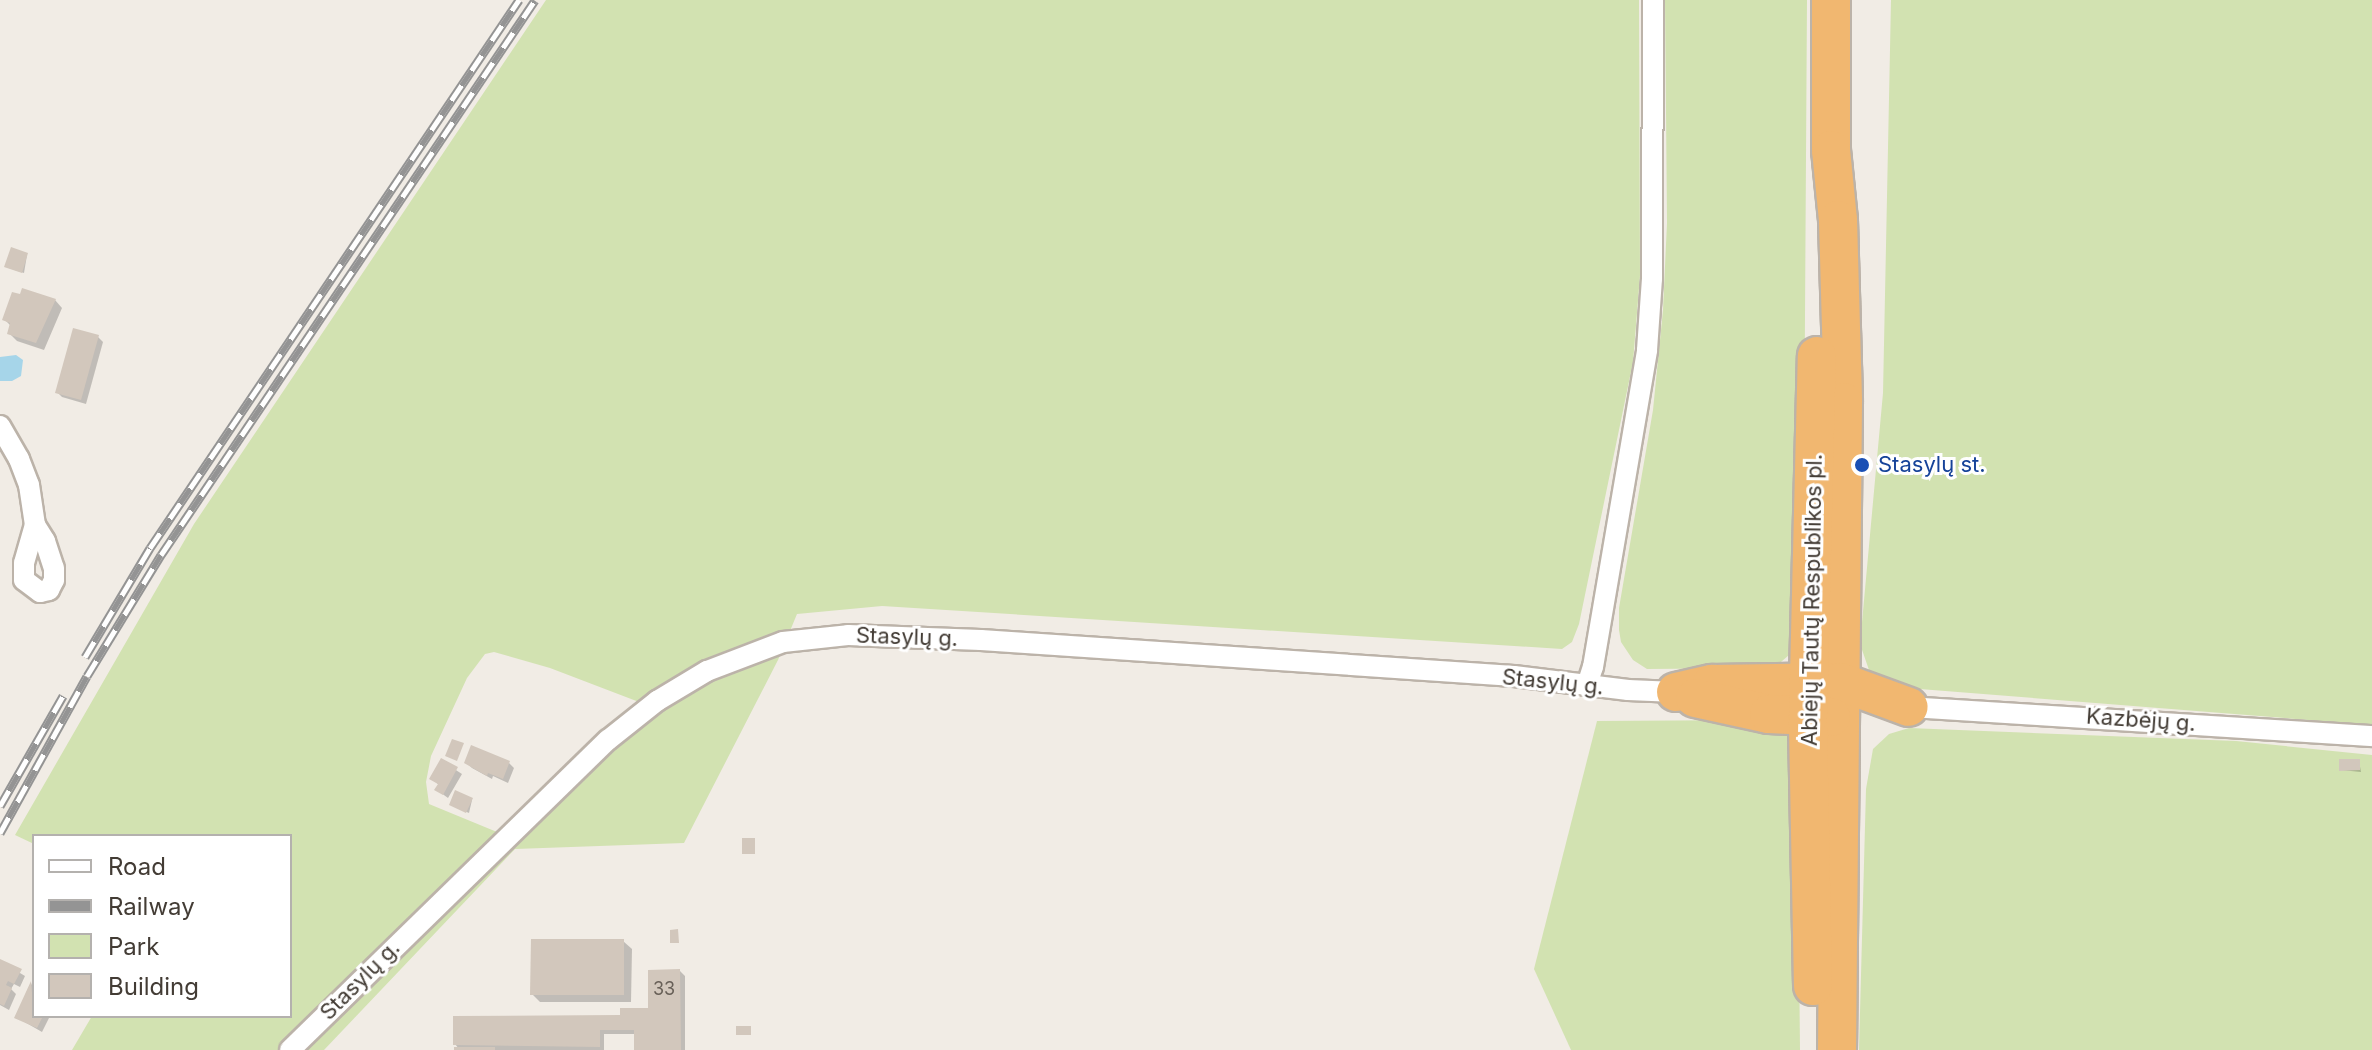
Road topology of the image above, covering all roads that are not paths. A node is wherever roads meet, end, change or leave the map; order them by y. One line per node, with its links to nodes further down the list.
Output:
1 (1653, 0): 5 (street)
2 (1831, 0): 7 (highway, Abiejų Tautų Respublikos pl.)
3 (0, 426): 4 (street)
4 (35, 525)
5 (1587, 685): 6 (street, Stasylų g.); 10 (street, Stasylų g.)
6 (1676, 692): 7 (highway)
7 (1825, 700): 8 (highway); 11 (highway, Abiejų Tautų Respublikos pl.); 12 (highway, Abiejų Tautų Respublikos pl.)
8 (1909, 707): 9 (street, Kazbėjų g.)
9 (2372, 736)
10 (290, 1050)
11 (1815, 1050)
12 (1837, 1050)

